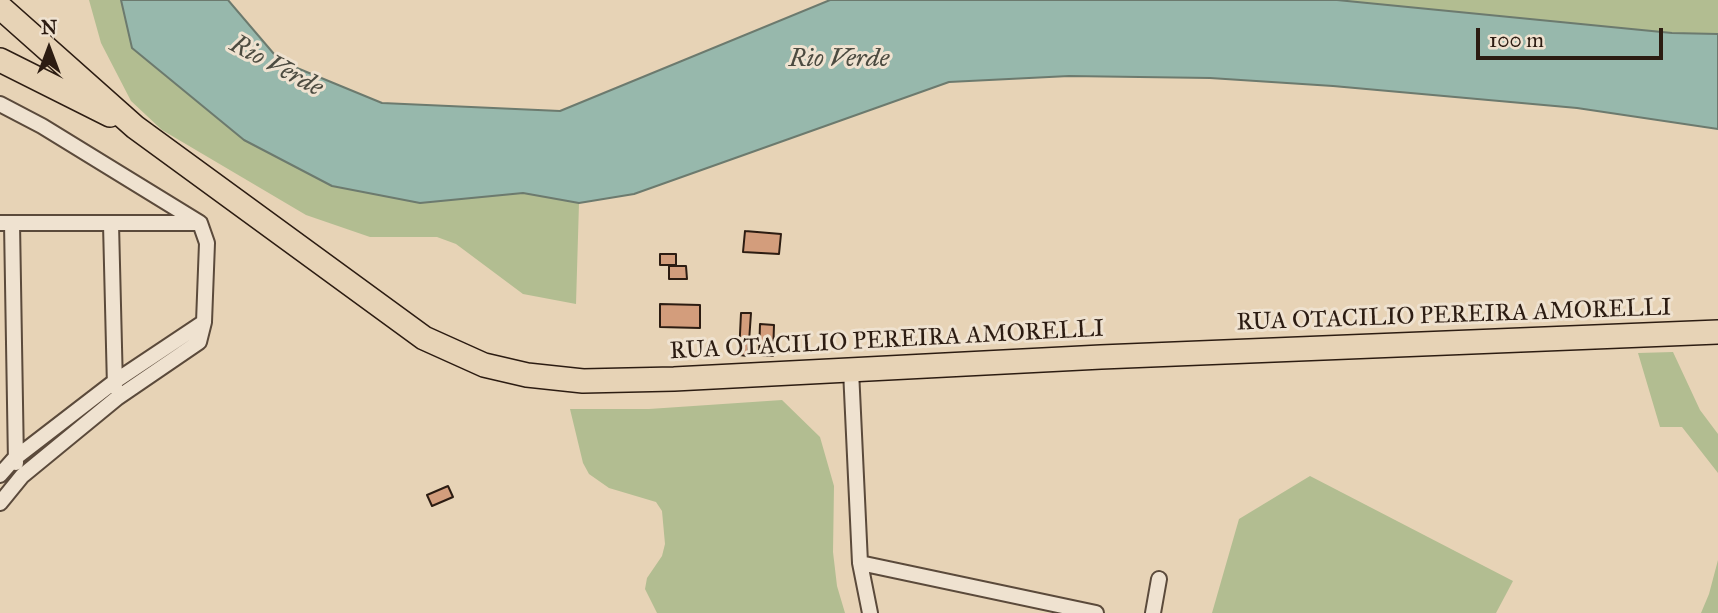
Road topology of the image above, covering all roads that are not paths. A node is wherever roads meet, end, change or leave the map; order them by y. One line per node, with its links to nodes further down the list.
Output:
1 (0, 7): 4 (main road, RUA OTACILIO PEREIRA AMORELLI)
2 (0, 60): 4 (main road, RUA OTACILIO PEREIRA AMORELLI)
3 (0, 104): 6 (street)
4 (135, 127): 10 (main road, RUA OTACILIO PEREIRA AMORELLI)
5 (6, 223): 7 (street); 13 (street)
6 (200, 223): 7 (street); 8 (street)
7 (110, 225): 11 (street)
8 (204, 322): 11 (street); 12 (street)
9 (1718, 332): 10 (main road, RUA OTACILIO PEREIRA AMORELLI)
10 (851, 370): 17 (street)
11 (114, 382): 12 (street); 13 (street)
12 (117, 398): 15 (street)
13 (14, 459): 14 (street); 15 (street)
14 (0, 475)
15 (22, 476): 16 (street)
16 (0, 503)
17 (860, 563): 19 (street); 20 (street)
18 (1159, 579): 21 (street)
19 (870, 613)
20 (1096, 613)
21 (1153, 613)

